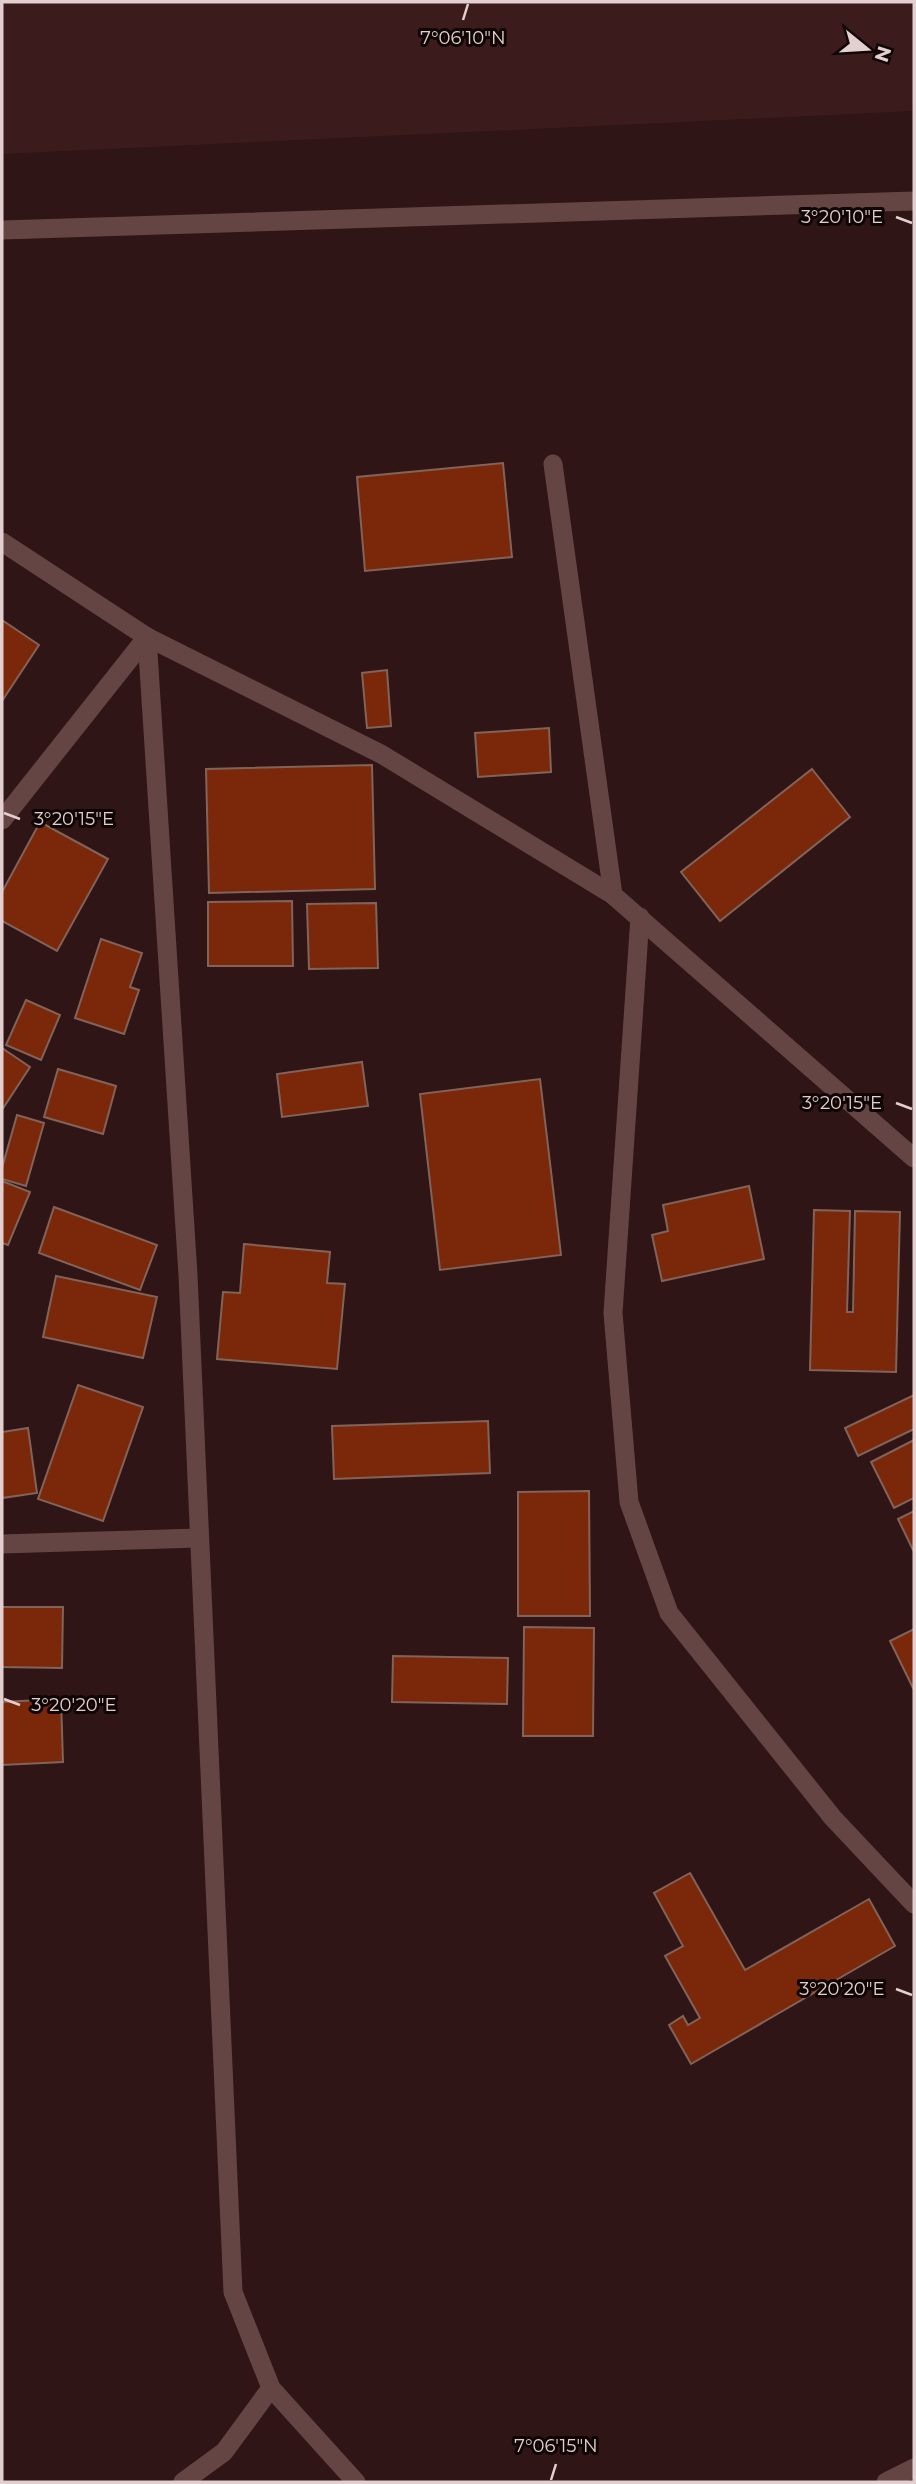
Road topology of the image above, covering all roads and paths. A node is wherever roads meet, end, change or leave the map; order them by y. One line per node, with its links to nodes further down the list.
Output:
1 (914, 201): 2 (street)
2 (2, 230)
3 (553, 464): 7 (street)
4 (2, 542): 5 (street)
5 (147, 637): 6 (street); 7 (street); 10 (street)
6 (2, 820)
7 (613, 895): 8 (street)
8 (640, 918): 9 (street); 12 (street)
9 (914, 1157)
10 (199, 1538): 11 (street); 13 (street)
11 (2, 1544)
12 (914, 1904)
13 (271, 2388): 15 (street); 16 (street)
14 (914, 2468): 17 (street)
15 (183, 2482)
16 (356, 2482)
17 (886, 2482)

